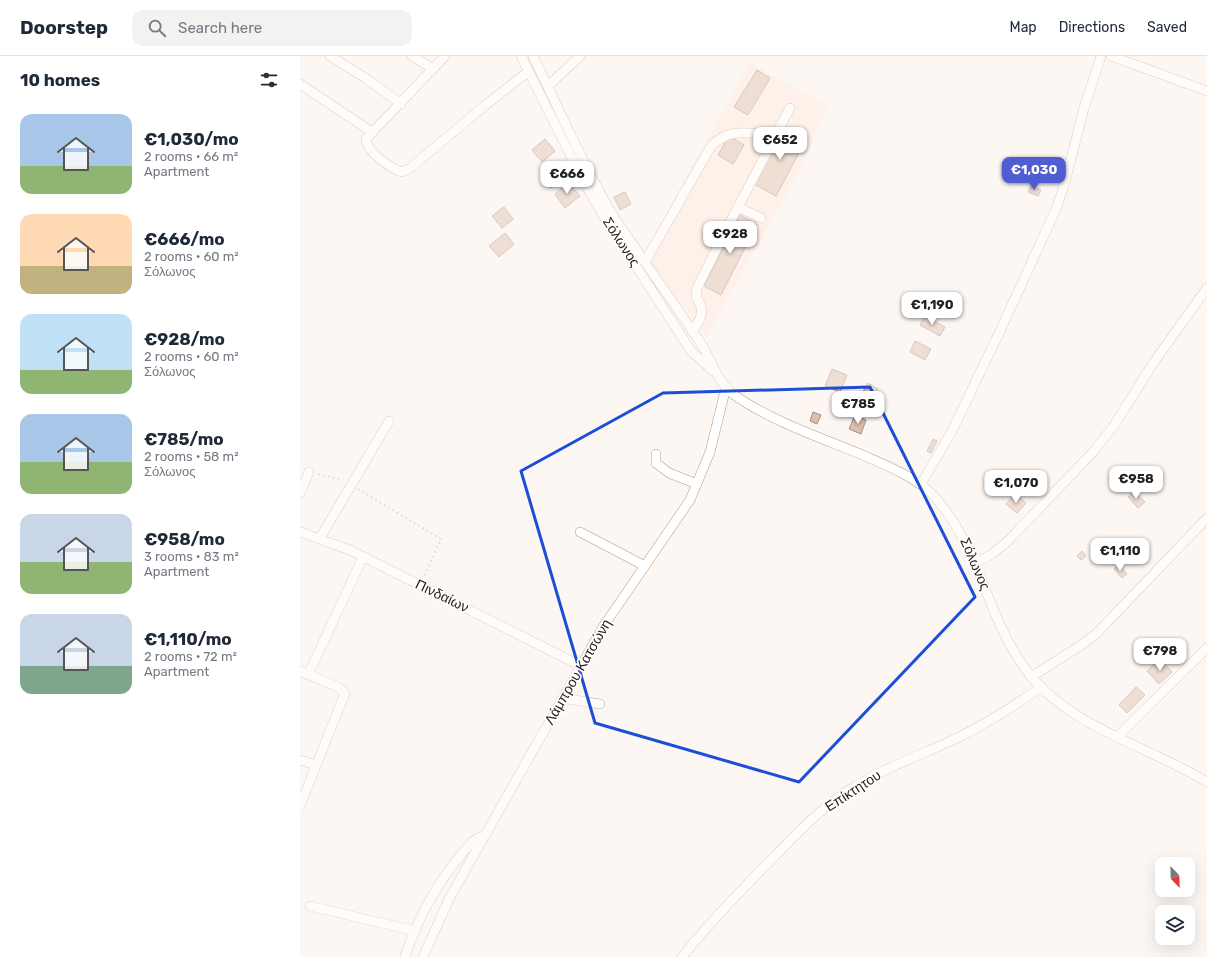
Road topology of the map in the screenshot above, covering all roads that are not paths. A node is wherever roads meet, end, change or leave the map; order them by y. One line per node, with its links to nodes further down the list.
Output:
1 (330, 56): 14 (street)
2 (412, 56): 9 (street)
3 (445, 56): 9 (street)
4 (521, 56): 10 (street, Σόλωνος)
5 (533, 56): 12 (street, Σόλωνος)
6 (580, 56): 12 (street)
7 (1101, 56): 31 (street)
8 (1110, 56): 13 (street)
9 (433, 69): 15 (street)
10 (529, 71): 18 (street); 25 (street, Σόλωνος)
11 (300, 84): 18 (street)
12 (548, 86): 22 (street, Σόλωνος)
13 (1207, 91)
14 (389, 96): 15 (street); 17 (street)
15 (401, 104): 17 (street)
16 (790, 108): 19 (street)
17 (391, 113): 18 (street)
18 (372, 132)
19 (776, 136): 20 (street); 22 (street)
20 (738, 207): 21 (street); 24 (street)
21 (761, 218)
22 (645, 262): 24 (street, Σόλωνος)
23 (1207, 288): 38 (street)
24 (692, 332): 25 (street, Σόλωνος)
25 (716, 373): 26 (street, Σόλωνος)
26 (726, 387): 30 (street, Λάμπρου Κατσώνη); 31 (street, Σόλωνος)
27 (389, 421): 36 (street)
28 (656, 454): 30 (street)
29 (309, 472): 32 (street)
30 (697, 484): 39 (street, Λάμπρου Κατσώνη)
31 (921, 484): 38 (street, Σόλωνος)
32 (300, 493)
33 (1207, 518): 43 (street)
34 (300, 532): 36 (street, Πινδαίων)
35 (580, 532): 39 (street)
36 (320, 538): 37 (street, Πινδαίων)
37 (363, 557): 41 (street, Πινδαίων); 42 (street)
38 (976, 563): 43 (street, Σόλωνος)
39 (645, 566): 41 (street, Λάμπρου Κατσώνη)
40 (1207, 648): 47 (street)
41 (581, 666): 45 (street, Λάμπρου Κατσώνη)
42 (304, 673): 49 (street)
43 (1031, 677): 44 (street, Σόλωνος)
44 (1041, 688): 47 (street, Σόλωνος); 57 (street, Επίκτητου)
45 (562, 698): 46 (street); 52 (street, Λάμπρου Κατσώνη)
46 (600, 704)
47 (1118, 736): 50 (street, Σόλωνος)
48 (300, 760): 49 (street)
49 (316, 765): 51 (street)
50 (1207, 782)
51 (300, 806)
52 (485, 836): 54 (street); 56 (street, Λάμπρου Κατσώνη)
53 (310, 906): 54 (street)
54 (415, 931): 55 (street)
55 (405, 957)
56 (424, 957)
57 (682, 957)

